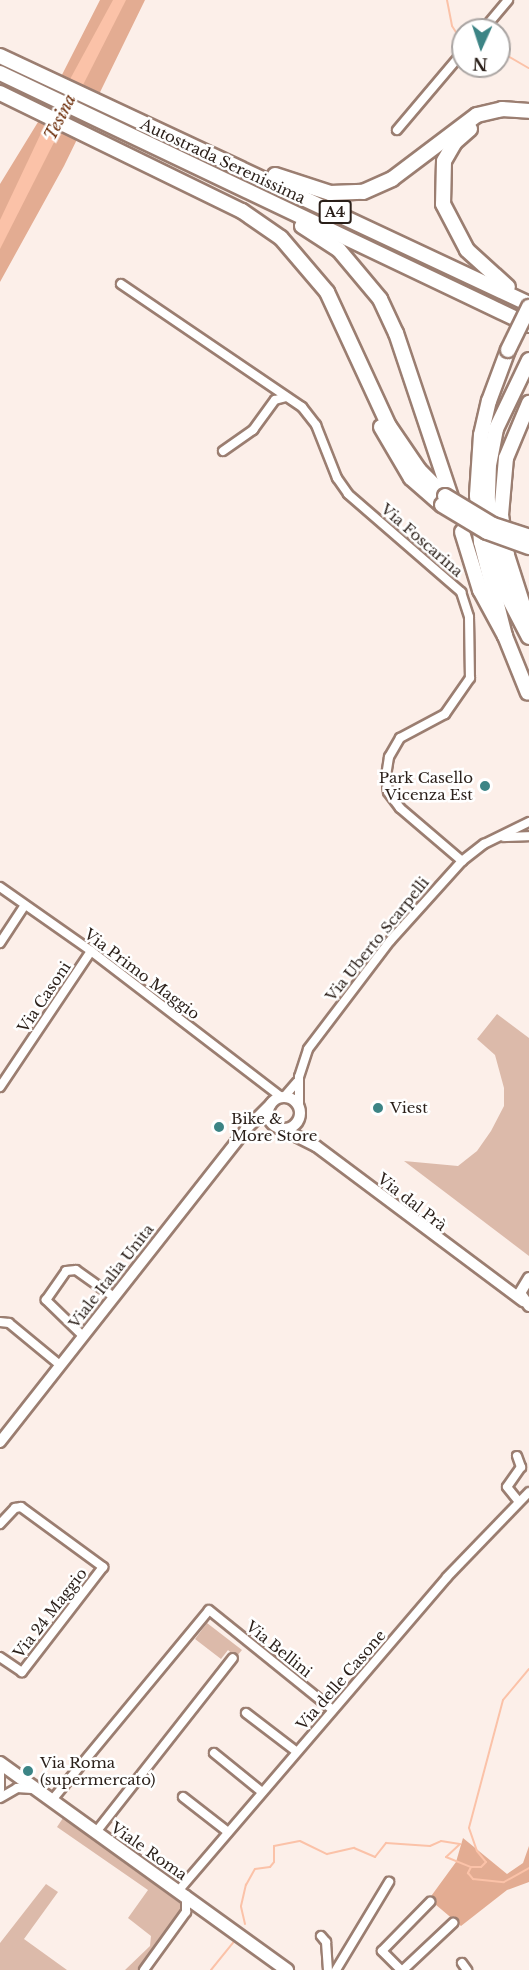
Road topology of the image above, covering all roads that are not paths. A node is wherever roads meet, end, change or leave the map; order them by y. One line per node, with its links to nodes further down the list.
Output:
1 (508, 0): 2 (street)
2 (493, 18)
3 (0, 56): 9 (highway, Autostrada Serenissima / A4)
4 (451, 66): 10 (street)
5 (0, 73): 11 (highway, Autostrada Serenissima / A4)
6 (0, 93): 20 (highway)
7 (529, 111): 9 (highway)
8 (529, 120): 13 (highway)
9 (139, 122): 14 (highway, Autostrada Serenissima / A4)
10 (396, 130)
11 (144, 142): 15 (highway, Autostrada Serenissima / A4); 20 (highway, A4)
12 (121, 284): 17 (street, Via Foscarina)
13 (529, 298)
14 (529, 306): 24 (highway, bridge)
15 (529, 325)
16 (529, 361): 25 (highway)
17 (286, 397): 19 (street); 30 (street, Via Foscarina)
18 (529, 403): 23 (highway)
19 (223, 451)
20 (446, 500): 22 (highway, bridge)
21 (462, 532): 24 (highway)
22 (527, 544)
23 (529, 623)
24 (505, 636): 26 (highway)
25 (529, 637)
26 (528, 693)
27 (529, 822): 29 (street, Via Uberto Scarpelli)
28 (529, 836): 29 (street)
29 (499, 837): 30 (street, Via Uberto Scarpelli)
30 (462, 861): 35 (street, Via Uberto Scarpelli)
31 (0, 887): 32 (street, Via Primo Maggio)
32 (25, 905): 33 (street); 34 (street, Via Primo Maggio)
33 (0, 943)
34 (91, 951): 36 (street, Via Casoni); 37 (street, Via Primo Maggio)
35 (299, 1077): 37 (street, Via Uberto Scarpelli); 38 (street, Via Uberto Scarpelli)
36 (0, 1087)
37 (277, 1100): 38 (street); 39 (street); 40 (street, Viale Italia Unita)
38 (299, 1112): 39 (street); 41 (street, Via dal Prà)
39 (277, 1127): 40 (street); 41 (street, Via dal Prà)
40 (246, 1129): 44 (street, Viale Italia Unita)
41 (316, 1146): 42 (street, Via dal Prà)
42 (490, 1280): 43 (street); 45 (street, Via dal Prà)
43 (526, 1281): 45 (street)
44 (114, 1297): 47 (street, Viale Italia Unita); 47 (street)
45 (526, 1304)
46 (0, 1322): 48 (street)
47 (83, 1336): 48 (street, Viale Italia Unita)
48 (60, 1365): 49 (street, Viale Italia Unita)
49 (0, 1442)
50 (517, 1456): 52 (street)
51 (529, 1492): 52 (street, Via delle Casone)
52 (519, 1502): 56 (street, Via delle Casone)
53 (0, 1524): 54 (street, Via 24 Maggio)
54 (0, 1657)
55 (233, 1658): 68 (street)
56 (333, 1710): 58 (street, Via delle Casone); 67 (street, Via Bellini)
57 (246, 1713): 58 (street)
58 (297, 1752): 64 (street, Via delle Casone)
59 (214, 1753): 64 (street)
60 (0, 1763): 63 (main road, Viale Roma)
61 (0, 1768): 62 (street)
62 (0, 1790)
63 (38, 1790): 66 (street); 67 (main road, Viale Roma)
64 (262, 1792): 69 (street, Via delle Casone)
65 (183, 1797): 69 (street)
66 (0, 1798)
67 (52, 1800): 68 (main road, Viale Roma)
68 (96, 1832): 71 (main road, Viale Roma)
69 (228, 1832): 71 (street, Via delle Casone)
70 (389, 1882): 80 (street)
71 (182, 1893): 73 (main road, Viale Roma); 74 (street)
72 (430, 1902): 81 (street)
73 (202, 1908): 74 (street); 78 (main road, Viale Roma)
74 (186, 1912): 77 (street)
75 (453, 1923): 81 (street)
76 (321, 1936): 79 (street)
77 (144, 1970)
78 (287, 1970)
79 (328, 1970)
80 (336, 1970)
81 (402, 1970)

